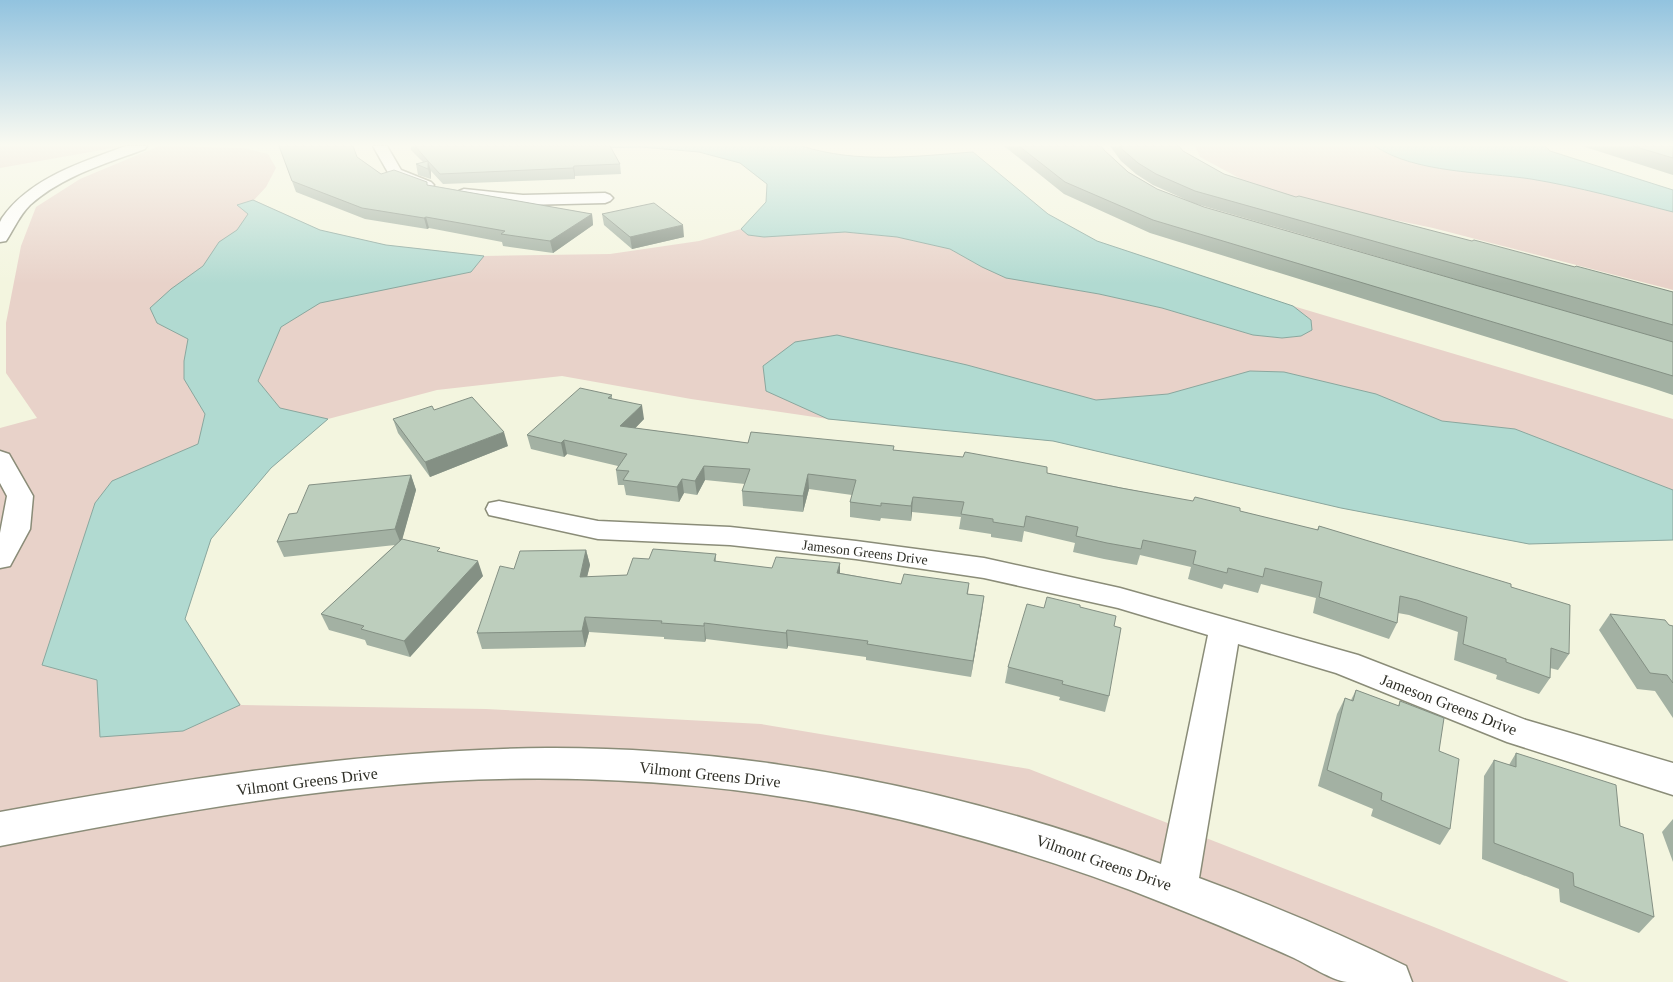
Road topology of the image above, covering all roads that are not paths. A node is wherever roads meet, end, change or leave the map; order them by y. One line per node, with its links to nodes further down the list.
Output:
1 (38, 192): 4 (street)
2 (456, 192): 3 (street)
3 (606, 198)
4 (0, 237)
5 (0, 459): 7 (street)
6 (499, 509): 8 (street, Jameson Greens Drive)
7 (0, 559)
8 (1225, 628): 9 (street, Jameson Greens Drive); 11 (street)
9 (1673, 779)
10 (0, 829): 11 (street, Vilmont Greens Drive)
11 (1176, 887): 12 (street, Vilmont Greens Drive)
12 (1390, 982)

